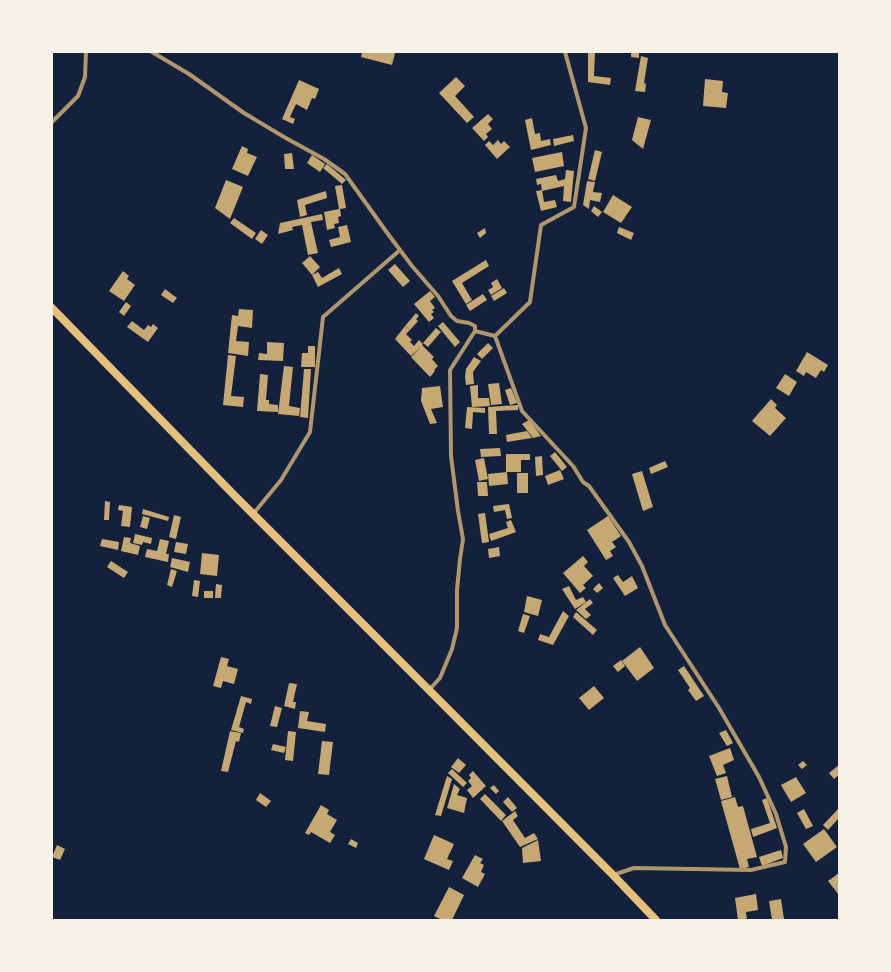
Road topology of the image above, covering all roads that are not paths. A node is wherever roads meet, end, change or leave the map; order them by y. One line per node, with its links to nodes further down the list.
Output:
1 (86, 52): 4 (street)
2 (152, 52): 5 (street)
3 (565, 52): 8 (street)
4 (52, 122)
5 (400, 250): 7 (street); 9 (street)
6 (52, 308): 9 (highway)
7 (475, 331): 8 (street); 10 (street)
8 (494, 336): 11 (street)
9 (253, 514): 10 (highway)
10 (430, 690): 11 (highway)
11 (613, 875): 12 (highway)
12 (656, 920)

